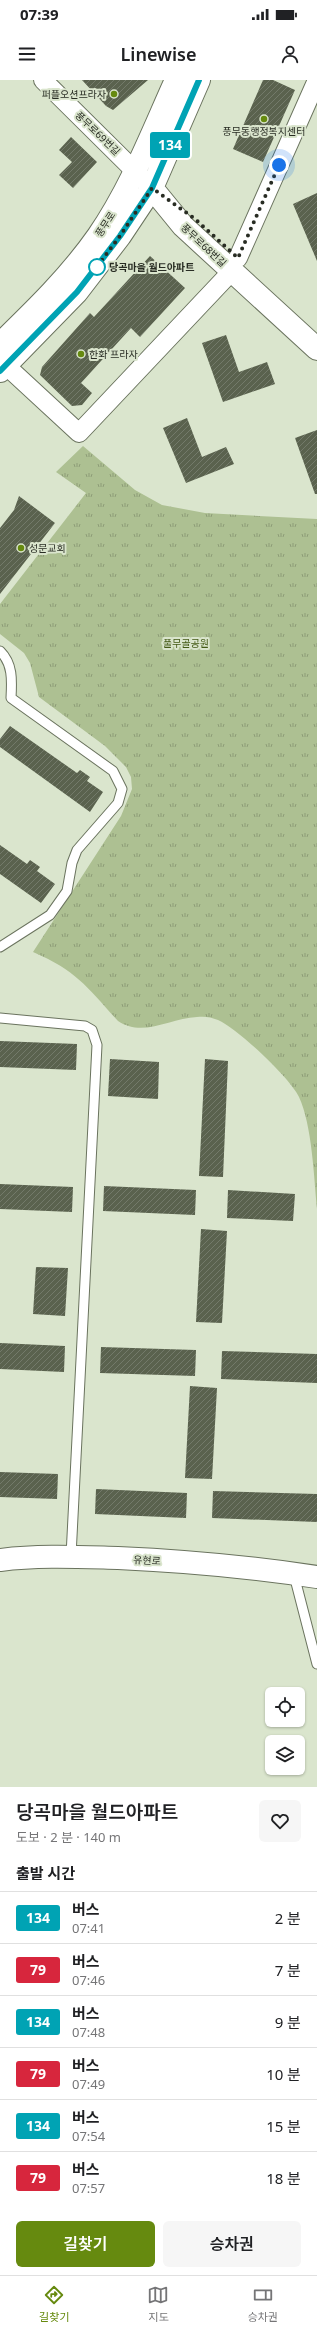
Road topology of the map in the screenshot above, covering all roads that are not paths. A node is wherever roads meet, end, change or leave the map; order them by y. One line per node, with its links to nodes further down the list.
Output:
1 (43, 80): 5 (street, 풍무로69번길)
2 (176, 80): 5 (street, 풍무로)
3 (199, 80): 6 (street, 풍무로)
4 (317, 80): 7 (street)
5 (136, 170): 6 (street, 풍무로69번길); 9 (street, 풍무로)
6 (152, 188): 7 (street, 풍무로68번길); 11 (street, 풍무로)
7 (235, 265): 8 (street, 풍무로68번길); 10 (street, 풍무로68번길); 11 (street)
8 (317, 333)
9 (0, 344)
10 (317, 349)
11 (2, 365)
12 (0, 651): 13 (lane)
13 (0, 947)
14 (0, 1018): 15 (lane)
15 (71, 1556): 16 (street, 유현로); 17 (street, 유현로)
16 (0, 1560)
17 (293, 1573): 18 (street, 유현로); 19 (lane)
18 (317, 1577)
19 (317, 1664)

